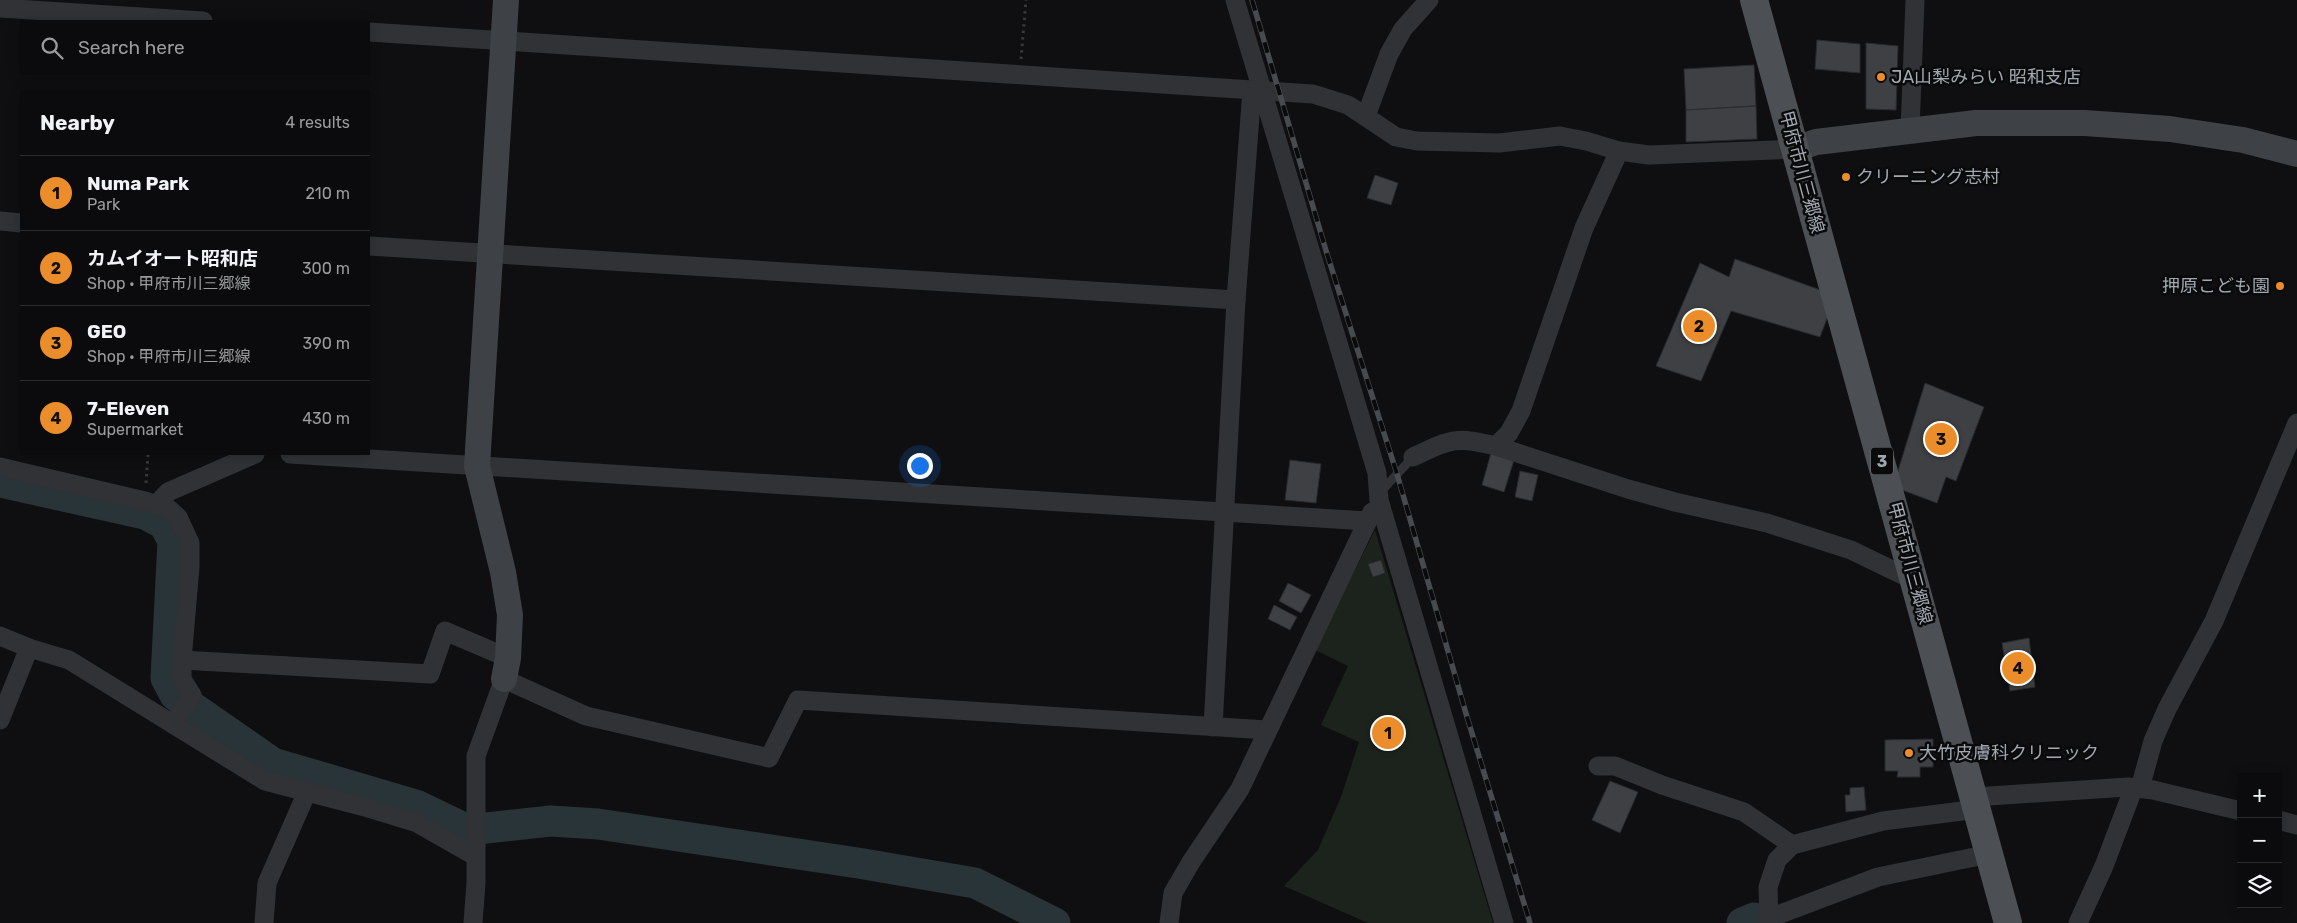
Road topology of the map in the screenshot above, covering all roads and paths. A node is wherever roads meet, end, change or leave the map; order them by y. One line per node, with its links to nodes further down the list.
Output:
1 (506, 0): 10 (street)
2 (1026, 0): 11 (path)
3 (1235, 0): 12 (street)
4 (1429, 0): 13 (street)
5 (1754, 0): 15 (main road, 甲府市川三郷線 / 3)
6 (1915, 0): 14 (street)
7 (0, 8): 8 (street)
8 (186, 20)
9 (370, 32): 10 (street)
10 (504, 42): 11 (street); 21 (street)
11 (1020, 75): 12 (street)
12 (1257, 90): 13 (street); 22 (street); 31 (street)
13 (1366, 116): 16 (street)
14 (1910, 130): 15 (street); 17 (street)
15 (1796, 149): 16 (street); 35 (main road, 甲府市川三郷線 / 3)
16 (1619, 151): 24 (street)
17 (2297, 154)
18 (0, 221): 19 (street)
19 (20, 223)
20 (370, 246): 21 (street)
21 (491, 254): 22 (street); 29 (street)
22 (1236, 300): 33 (street)
23 (2297, 423): 45 (street)
24 (1496, 446): 28 (street); 35 (street)
25 (148, 455): 32 (path)
26 (253, 455): 32 (street)
27 (306, 455): 29 (street)
28 (1413, 457): 31 (lane)
29 (477, 466): 33 (street); 39 (street)
30 (0, 467): 32 (street)
31 (1382, 493): 34 (street); 58 (street)
32 (150, 503): 38 (street)
33 (1224, 512): 34 (street); 42 (street)
34 (1367, 521): 43 (street)
35 (1915, 581): 47 (main road, 甲府市川三郷線 / 3)
36 (0, 636): 37 (street)
37 (28, 648): 40 (street); 41 (street)
38 (182, 660): 39 (street); 41 (street)
39 (506, 668): 42 (street); 53 (street)
40 (0, 720)
41 (173, 724): 46 (street)
42 (1213, 727): 43 (street)
43 (1267, 730): 57 (street)
44 (1598, 766): 51 (street)
45 (2137, 788): 47 (street); 48 (street); 60 (street)
46 (307, 792): 53 (street); 55 (street)
47 (1976, 803): 51 (street); 52 (main road, 甲府市川三郷線 / 3)
48 (2237, 810)
49 (2282, 821): 50 (street)
50 (2297, 824)
51 (1792, 845): 54 (street)
52 (1989, 854): 54 (street); 59 (main road, 甲府市川三郷線 / 3)
53 (475, 855): 56 (street)
54 (1768, 921)
55 (264, 923)
56 (473, 923)
57 (1169, 923)
58 (1504, 923)
59 (2008, 923)
60 (2078, 923)

